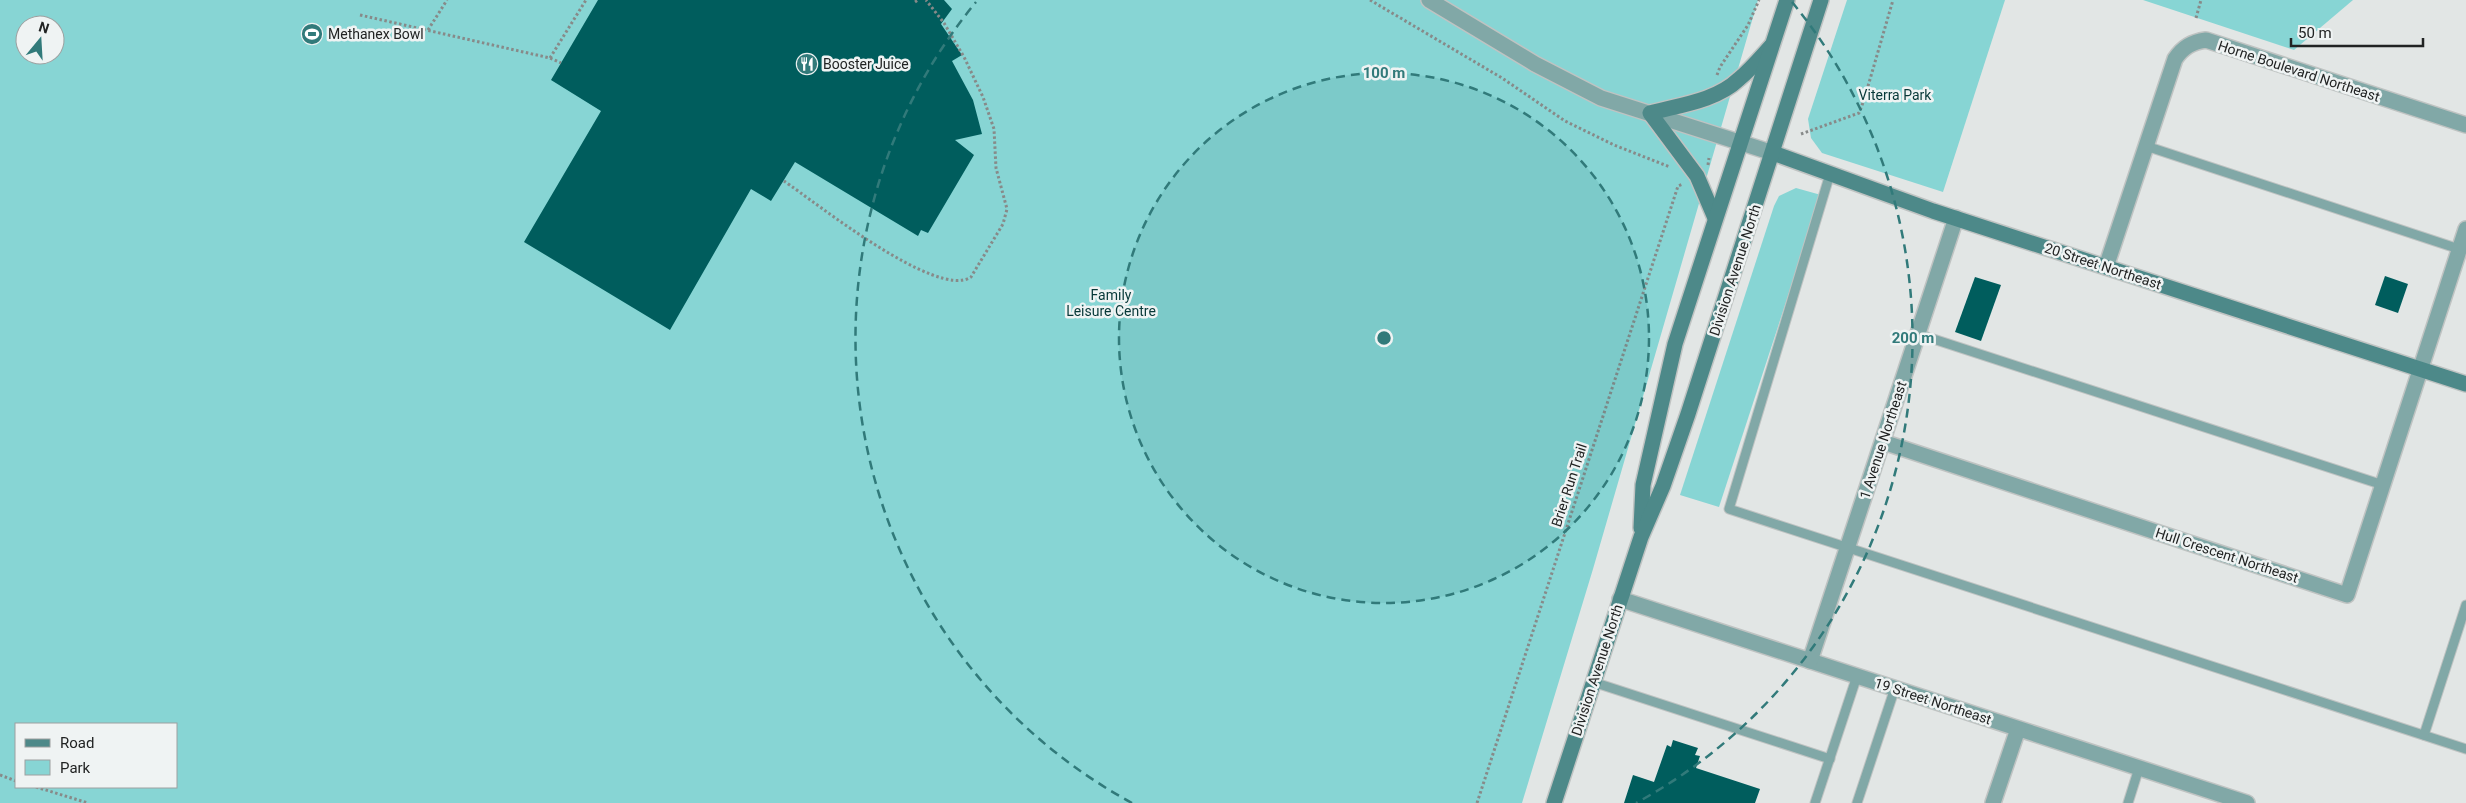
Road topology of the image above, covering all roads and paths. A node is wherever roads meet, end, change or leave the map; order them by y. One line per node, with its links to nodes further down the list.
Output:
1 (447, 0): 13 (path)
2 (586, 0): 15 (path)
3 (926, 0): 27 (path)
4 (1370, 0): 24 (path)
5 (1429, 0): 18 (street, 20 Street Northeast)
6 (1759, 0): 17 (path)
7 (1788, 0): 14 (main road, Division Avenue North)
8 (1821, 0): 23 (main road, Division Avenue North)
9 (1893, 0): 20 (path)
10 (2201, 0): 12 (path)
11 (360, 15): 13 (path)
12 (2196, 18)
13 (428, 30): 15 (path)
14 (1774, 43): 18 (main road); 21 (main road, Division Avenue North)
15 (550, 58): 16 (path)
16 (561, 63)
17 (1718, 82)
18 (1650, 113): 21 (street, 20 Street Northeast); 30 (main road)
19 (2466, 125): 22 (street, Horne Boulevard Northeast)
20 (1801, 134)
21 (1742, 143): 23 (street, 20 Street Northeast); 30 (main road, Division Avenue North)
22 (2146, 146): 33 (lane); 34 (street, Horne Boulevard Northeast)
23 (1773, 153): 25 (main road, 20 Street Northeast); 40 (main road, Division Avenue North)
24 (1677, 173)
25 (1830, 174): 31 (main road, 20 Street Northeast); 41 (lane)
26 (1680, 178): 29 (path)
27 (784, 181)
28 (1690, 181): 29 (path)
29 (1682, 184): 57 (path, Brier Run Trail)
30 (1715, 218): 40 (main road, Division Avenue North)
31 (1956, 218): 34 (main road, 20 Street Northeast); 35 (street, 1 Avenue Northeast)
32 (2466, 229): 33 (street, Hull Crescent Northeast)
33 (2459, 249): 36 (street, Hull Crescent Northeast)
34 (2106, 267): 36 (main road, 20 Street Northeast)
35 (1918, 334): 38 (street, 1 Avenue Northeast); 39 (lane)
36 (2420, 369): 37 (main road, 20 Street Northeast); 39 (street, Hull Crescent Northeast)
37 (2466, 384)
38 (1883, 442): 39 (street, Hull Crescent Northeast); 41 (street, 1 Avenue Northeast)
39 (2383, 484)
40 (1641, 537): 42 (main road, Division Avenue North)
41 (1848, 547): 44 (street, 1 Avenue Northeast); 49 (lane)
42 (1620, 599): 44 (street, 19 Street Northeast); 46 (main road, Division Avenue North)
43 (2466, 605): 49 (lane)
44 (1810, 661): 45 (street, 19 Street Northeast)
45 (1857, 676): 47 (street, 19 Street Northeast); 51 (lane)
46 (1593, 682): 51 (lane); 58 (main road, Division Avenue North)
47 (1895, 688): 48 (street, 19 Street Northeast); 60 (lane)
48 (2018, 729): 52 (street, 19 Street Northeast); 61 (street)
49 (2424, 735): 50 (lane)
50 (2466, 749)
51 (1830, 759): 59 (lane)
52 (2139, 768): 62 (lane); 63 (street, 19 Street Northeast)
53 (0, 776): 54 (path)
54 (15, 781)
55 (39, 788): 56 (path)
56 (88, 803)
57 (1477, 803)
58 (1554, 803)
59 (1816, 803)
60 (1857, 803)
61 (1993, 803)
62 (2128, 803)
63 (2246, 803)

